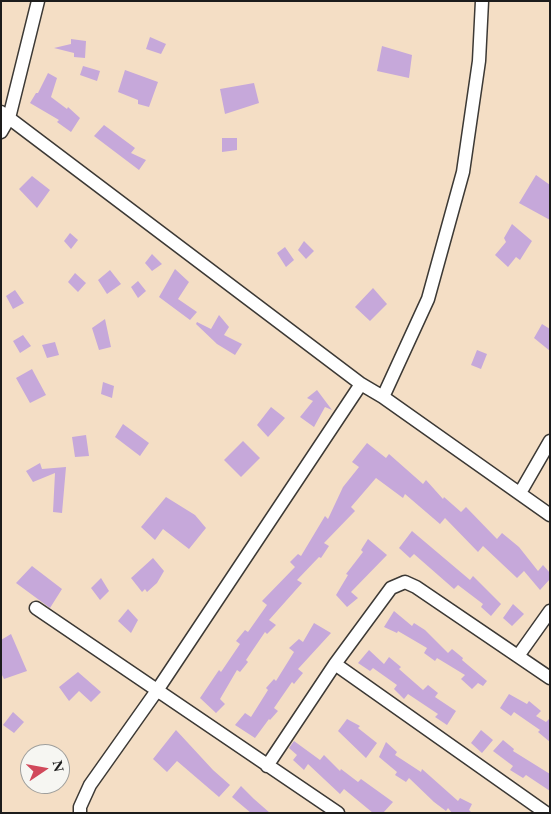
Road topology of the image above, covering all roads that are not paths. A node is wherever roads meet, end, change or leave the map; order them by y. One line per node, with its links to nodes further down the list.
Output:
1 (38, 1): 3 (street)
2 (482, 1): 6 (street)
3 (5, 115): 4 (street); 5 (street)
4 (1, 132)
5 (361, 384): 6 (street); 15 (street)
6 (383, 397): 8 (street)
7 (550, 441): 8 (street)
8 (520, 493): 9 (street)
9 (550, 515)
10 (36, 608): 15 (street)
11 (550, 611): 12 (street)
12 (518, 656): 13 (street); 14 (street)
13 (335, 664): 16 (street); 19 (street)
14 (550, 678)
15 (158, 688): 16 (street); 17 (street)
16 (267, 766): 18 (street)
17 (80, 813)
18 (338, 813)
19 (546, 813)

